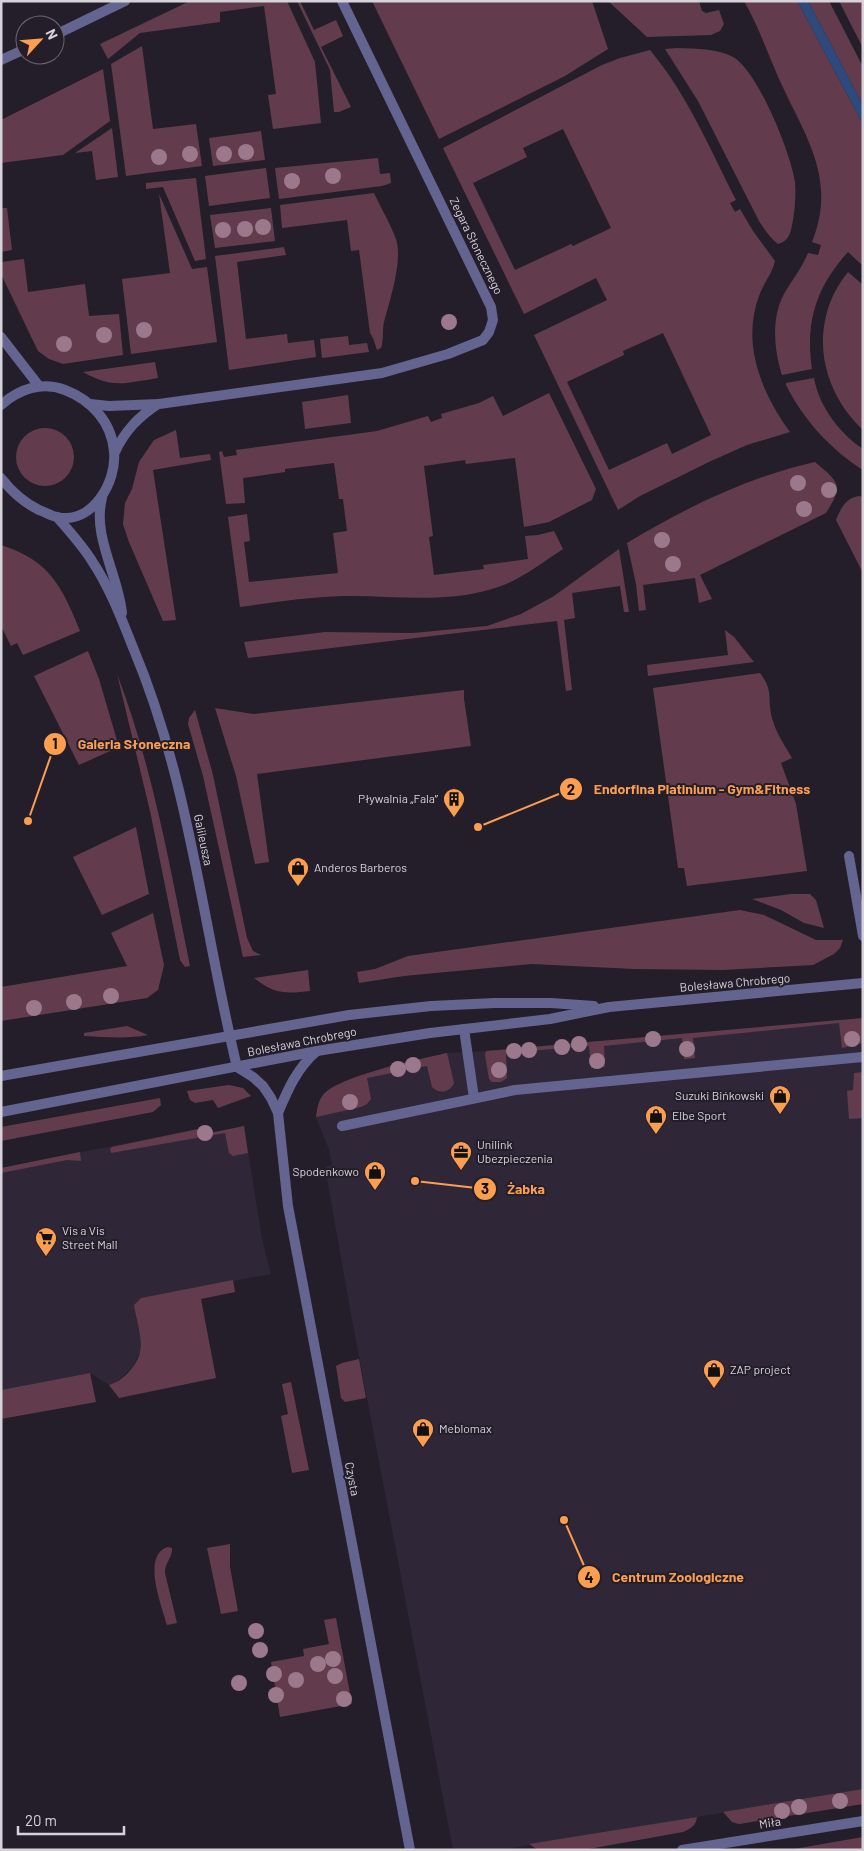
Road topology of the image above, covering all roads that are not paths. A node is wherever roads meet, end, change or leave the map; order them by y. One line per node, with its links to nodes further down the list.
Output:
1 (125, 1): 3 (street)
2 (342, 1): 9 (street, Zegara Słonecznego)
3 (65, 30)
4 (15, 54): 5 (street)
5 (1, 60)
6 (1, 337): 7 (street)
7 (39, 386): 8 (street); 10 (street)
8 (90, 404): 9 (street, Zegara Słonecznego); 11 (street)
9 (159, 404): 11 (street, Zegara Słonecznego)
10 (1, 405)
11 (114, 452): 13 (street)
12 (1, 478): 14 (street)
13 (103, 494): 14 (street); 15 (street, Galileusza)
14 (56, 517): 15 (street, Galileusza)
15 (123, 623): 21 (street, Galileusza)
16 (849, 856): 17 (street)
17 (863, 936)
18 (863, 984): 19 (street, Bolesława Chrobrego)
19 (609, 1007): 20 (street, Bolesława Chrobrego); 21 (street, Bolesława Chrobrego)
20 (464, 1029): 22 (street, Bolesława Chrobrego); 26 (street)
21 (229, 1035): 24 (street, Galileusza); 25 (street, Bolesława Chrobrego)
22 (317, 1051): 24 (street, Bolesława Chrobrego); 28 (street, Czysta)
23 (863, 1057): 26 (street)
24 (237, 1067): 27 (street, Bolesława Chrobrego); 28 (street, Czysta)
25 (1, 1076)
26 (474, 1098): 29 (street)
27 (1, 1112)
28 (278, 1112): 31 (street, Czysta)
29 (342, 1126)
30 (863, 1821): 32 (street, Miła)
31 (410, 1850)
32 (682, 1850)

